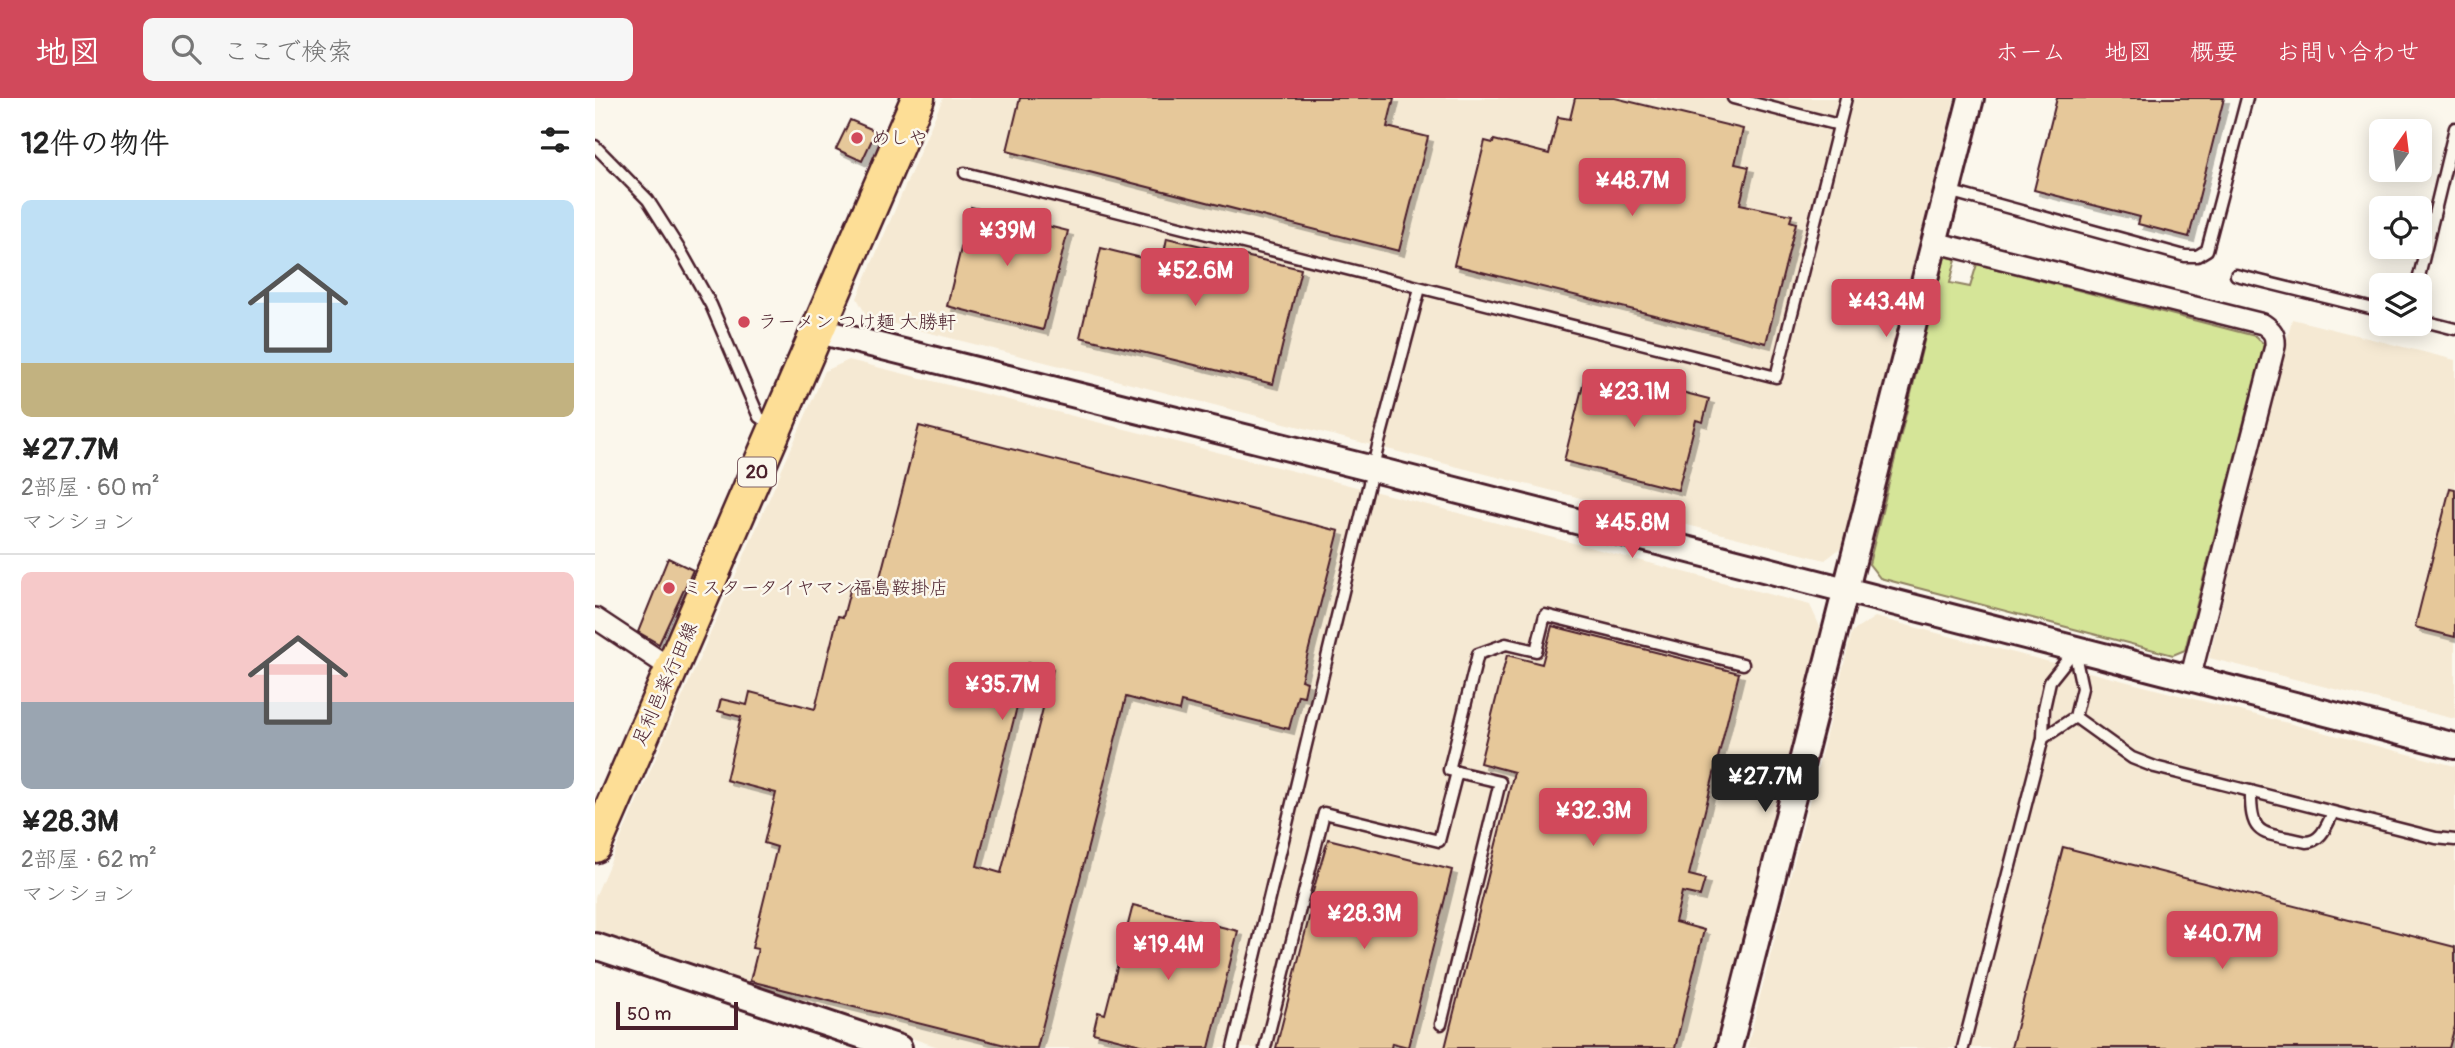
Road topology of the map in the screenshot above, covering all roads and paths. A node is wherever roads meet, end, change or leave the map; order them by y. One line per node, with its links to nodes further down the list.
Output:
1 (918, 98): 18 (main road, 足利邑楽行田線 / 20)
2 (1733, 98): 6 (lane)
3 (1846, 98): 6 (lane)
4 (1971, 98): 10 (street)
5 (2247, 98): 10 (lane)
6 (1839, 125): 14 (lane)
7 (2455, 128): 12 (lane)
8 (595, 146): 19 (lane)
9 (965, 173): 14 (lane)
10 (1948, 191): 11 (street)
11 (1934, 242): 21 (street); 26 (street)
12 (2420, 273)
13 (2237, 275): 15 (lane)
14 (1420, 288): 20 (lane)
15 (2369, 308)
16 (2432, 323): 17 (lane)
17 (2455, 329)
18 (818, 331): 19 (main road, 足利邑楽行田線 / 20); 20 (street)
19 (776, 429): 25 (main road, 足利邑楽行田線 / 20)
20 (1373, 469): 21 (street); 38 (lane)
21 (1846, 592): 23 (street); 40 (street)
22 (595, 618): 25 (street)
23 (2074, 650): 26 (street); 27 (lane); 28 (lane)
24 (1743, 664): 30 (lane)
25 (672, 669): 34 (main road, 足利邑楽行田線 / 20)
26 (2190, 679): 29 (street)
27 (2075, 718): 28 (lane); 31 (lane)
28 (2043, 738): 41 (lane)
29 (2455, 746)
30 (1457, 772): 36 (lane); 39 (lane)
31 (2251, 791): 32 (lane); 32 (lane)
32 (2333, 813): 33 (lane)
33 (2455, 840)
34 (595, 846)
35 (595, 946): 37 (street)
36 (1441, 1024)
37 (899, 1048)
38 (1233, 1048)
39 (1265, 1048)
40 (1729, 1048)
41 (1963, 1048)

